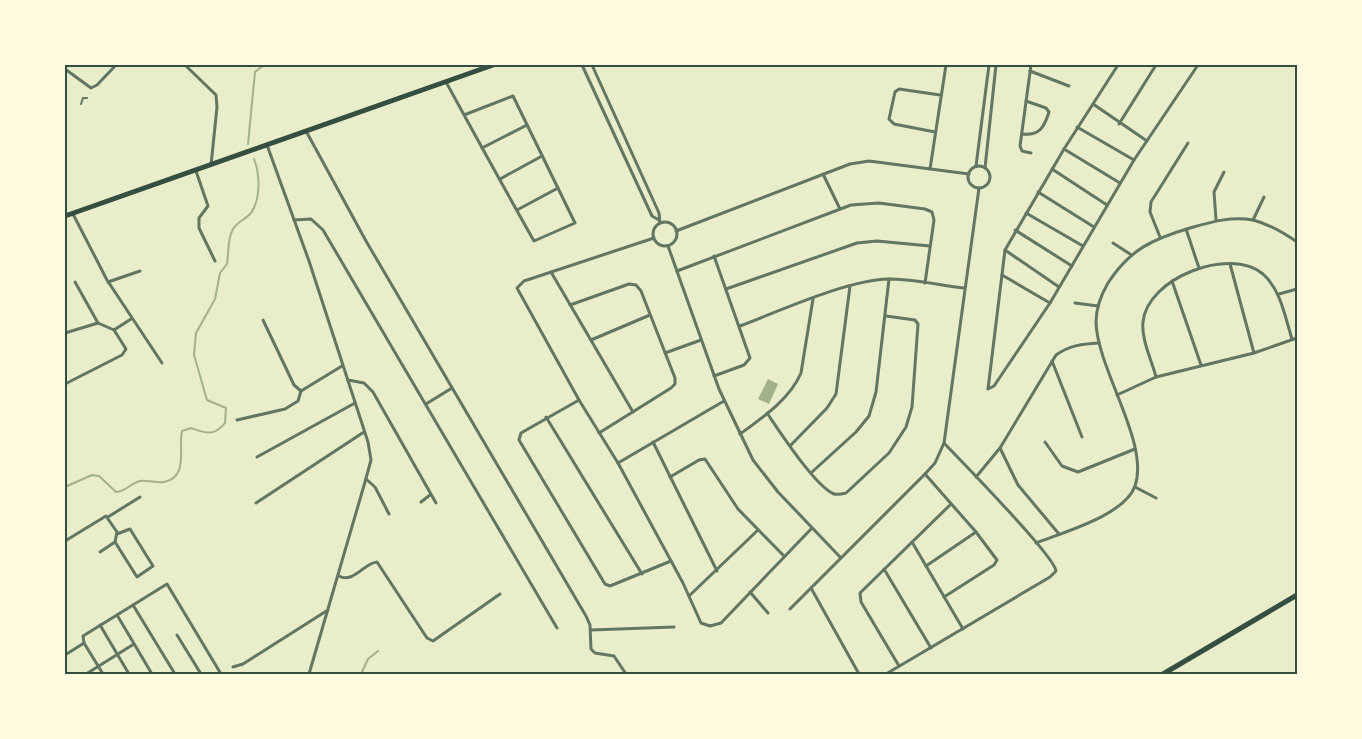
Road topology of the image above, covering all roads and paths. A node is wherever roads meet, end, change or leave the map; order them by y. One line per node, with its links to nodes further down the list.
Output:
1 (116, 65): 13 (street)
2 (184, 65): 39 (street)
3 (493, 65): 15 (main road)
4 (582, 65): 24 (street)
5 (592, 65): 23 (street)
6 (946, 65): 17 (street)
7 (989, 65): 40 (street)
8 (996, 65): 41 (street)
9 (1031, 65): 14 (street)
10 (1118, 65): 21 (street)
11 (1156, 65): 25 (street)
12 (1198, 65): 31 (street)
13 (65, 69)
14 (1030, 71): 16 (street); 19 (street)
15 (446, 82): 22 (street); 28 (main road)
16 (1069, 86)
17 (940, 95): 29 (street); 29 (street)
18 (87, 98): 20 (lane)
19 (1026, 101): 30 (street); 30 (street)
20 (81, 104)
21 (1093, 104): 25 (street); 27 (street)
22 (464, 115): 26 (street); 34 (street)
23 (616, 119): 24 (street); 63 (street)
24 (608, 122): 63 (street)
25 (1119, 124): 31 (street)
26 (527, 125): 34 (street); 37 (street)
27 (1077, 127): 35 (street); 38 (street)
28 (306, 131): 33 (main road); 125 (street)
29 (935, 132): 42 (street)
30 (1022, 134): 36 (street)
31 (1147, 141): 38 (street)
32 (1188, 143): 68 (street)
33 (267, 145): 39 (main road); 60 (street)
34 (482, 148): 48 (street)
35 (1064, 148): 43 (street); 49 (street)
36 (1031, 153)
37 (542, 156): 48 (street); 50 (street)
38 (1134, 160): 49 (street)
39 (211, 165): 44 (main road)
40 (976, 166): 41 (street); 47 (street)
41 (985, 168): 51 (street)
42 (930, 169): 46 (street); 47 (street)
43 (1052, 169): 52 (street); 54 (street)
44 (196, 171): 57 (main road); 78 (street)
45 (1224, 172): 61 (street)
46 (823, 174): 55 (street); 67 (street)
47 (969, 174): 51 (street)
48 (500, 179): 56 (street)
49 (1120, 183): 54 (street)
50 (558, 188): 56 (street); 56 (street)
51 (979, 188): 93 (street)
52 (1038, 192): 58 (street); 64 (street)
53 (1264, 197): 62 (street)
54 (1107, 205): 64 (street)
55 (840, 209): 73 (street); 77 (street)
56 (517, 210)
57 (73, 213): 59 (main road); 89 (street)
58 (1026, 213): 66 (street); 74 (street)
59 (65, 216)
60 (294, 220): 120 (street); 131 (street)
61 (1216, 220): 62 (street); 65 (street)
62 (1253, 220): 70 (street)
63 (660, 222): 67 (street); 69 (street)
64 (1094, 227): 74 (street)
65 (1186, 229): 68 (street); 81 (street)
66 (1015, 230): 75 (street); 80 (street)
67 (676, 231): 72 (street)
68 (1160, 237): 76 (street)
69 (654, 238): 72 (street); 84 (street)
70 (1297, 242)
71 (1114, 243): 76 (street)
72 (668, 246): 83 (street)
73 (930, 246): 90 (street); 94 (street)
74 (1083, 246): 80 (street)
75 (1005, 250): 85 (street); 92 (street)
76 (1130, 254): 101 (street)
77 (714, 256): 83 (street); 94 (street)
78 (215, 261)
79 (1230, 264): 81 (street); 96 (street); 116 (street)
80 (1072, 266): 92 (street)
81 (1199, 268): 87 (street)
82 (140, 271): 89 (street)
83 (677, 271): 112 (street)
84 (551, 272): 100 (street); 128 (street)
85 (1002, 275): 98 (street); 98 (street)
86 (889, 279): 90 (street); 91 (street); 103 (street)
87 (1172, 281): 119 (street); 122 (street)
88 (75, 282): 106 (street)
89 (108, 282): 104 (street)
90 (925, 283): 93 (street)
91 (850, 286): 97 (street); 143 (street)
92 (1059, 287): 98 (street)
93 (964, 288): 142 (street)
94 (726, 289): 107 (street)
95 (1297, 289): 96 (street)
96 (1278, 294): 113 (street)
97 (812, 299): 107 (street); 133 (street)
98 (1050, 303)
99 (1075, 303): 101 (street)
100 (570, 305): 102 (street); 111 (street)
101 (1098, 306): 114 (street)
102 (650, 315): 111 (street); 115 (street)
103 (886, 316): 148 (street); 148 (street)
104 (131, 319): 108 (street); 118 (street)
105 (263, 320): 126 (street)
106 (98, 323): 108 (street); 109 (street)
107 (740, 326): 121 (street)
108 (114, 330): 124 (street)
109 (65, 333)
110 (1297, 338): 113 (street)
111 (591, 340): 132 (street)
112 (701, 340): 115 (street); 121 (street)
113 (1292, 340): 116 (street)
114 (1099, 343): 117 (street); 127 (street)
115 (665, 353): 132 (street)
116 (1254, 353): 119 (street)
117 (1052, 361): 139 (street); 144 (street)
118 (162, 363)
119 (1201, 365): 122 (street)
120 (342, 366): 123 (street); 126 (street)
121 (714, 376): 129 (street)
122 (1156, 377): 127 (street)
123 (348, 380): 130 (street); 154 (street)
124 (65, 384)
125 (452, 388): 131 (street); 196 (street)
126 (301, 391): 135 (street)
127 (1117, 395): 145 (street)
128 (579, 400): 134 (street); 137 (street)
129 (724, 401): 138 (street); 140 (street)
130 (355, 403): 136 (street); 146 (street)
131 (426, 404): 194 (street)
132 (633, 412): 137 (street)
133 (767, 413): 138 (street); 143 (street)
134 (546, 417): 179 (street); 179 (street)
135 (238, 420)
136 (364, 432): 152 (street); 158 (street)
137 (599, 433): 147 (street)
138 (740, 434): 163 (street)
139 (1082, 437)
140 (653, 442): 147 (street); 150 (street)
141 (1045, 442): 145 (street)
142 (944, 443): 149 (street); 151 (street)
143 (790, 446): 148 (street)
144 (1000, 448): 151 (street); 167 (street)
145 (1136, 449): 153 (street)
146 (257, 457)
147 (618, 463): 175 (street)
148 (811, 473)
149 (925, 474): 160 (street); 174 (street)
150 (670, 476): 164 (street); 178 (street)
151 (976, 477): 171 (street)
152 (366, 478): 161 (street); 180 (street)
153 (1135, 487): 156 (street); 167 (street)
154 (430, 495): 157 (street); 159 (street)
155 (140, 497): 162 (street)
156 (1156, 498)
157 (421, 502)
158 (256, 503)
159 (436, 503)
160 (951, 504): 165 (street); 170 (street)
161 (389, 514)
162 (108, 517): 166 (street); 168 (street)
163 (812, 528): 173 (street); 174 (street)
164 (758, 530): 173 (street); 178 (street)
165 (976, 532): 176 (street); 186 (street)
166 (117, 534): 169 (street); 169 (street)
167 (1059, 534): 171 (street)
168 (65, 541)
169 (115, 542): 172 (street)
170 (912, 542): 176 (street); 177 (street)
171 (1036, 543): 195 (street)
172 (100, 552)
173 (784, 556): 182 (street)
174 (841, 558): 181 (street)
175 (671, 560): 179 (street); 185 (street)
176 (926, 566): 186 (street)
177 (884, 568): 200 (street); 204 (street)
178 (717, 571): 185 (street)
179 (642, 574)
180 (339, 576): 183 (street); 188 (street)
181 (811, 588): 189 (street); 215 (street)
182 (750, 592): 185 (street); 190 (street)
183 (500, 594)
184 (1297, 595): 217 (main road)
185 (689, 596)
186 (944, 597): 195 (street)
187 (133, 605): 191 (street); 210 (street); 212 (street)
188 (330, 609): 205 (street); 213 (street)
189 (790, 609)
190 (768, 613)
191 (117, 615): 192 (street); 199 (street)
192 (100, 626): 198 (street); 201 (street)
193 (674, 627): 196 (street)
194 (557, 628)
195 (963, 629): 200 (street)
196 (591, 630): 214 (street)
197 (177, 635): 211 (street)
198 (84, 643): 202 (street); 203 (street)
199 (134, 644): 201 (street); 209 (street)
200 (931, 648): 204 (street)
201 (117, 654): 203 (street); 208 (street)
202 (65, 655)
203 (98, 666): 206 (street); 207 (street)
204 (899, 666): 216 (street)
205 (233, 667)
206 (86, 674)
207 (103, 674)
208 (129, 674)
209 (152, 674)
210 (175, 674)
211 (201, 674)
212 (221, 674)
213 (309, 674)
214 (626, 674)
215 (859, 674)
216 (886, 674)
217 (1162, 674)

